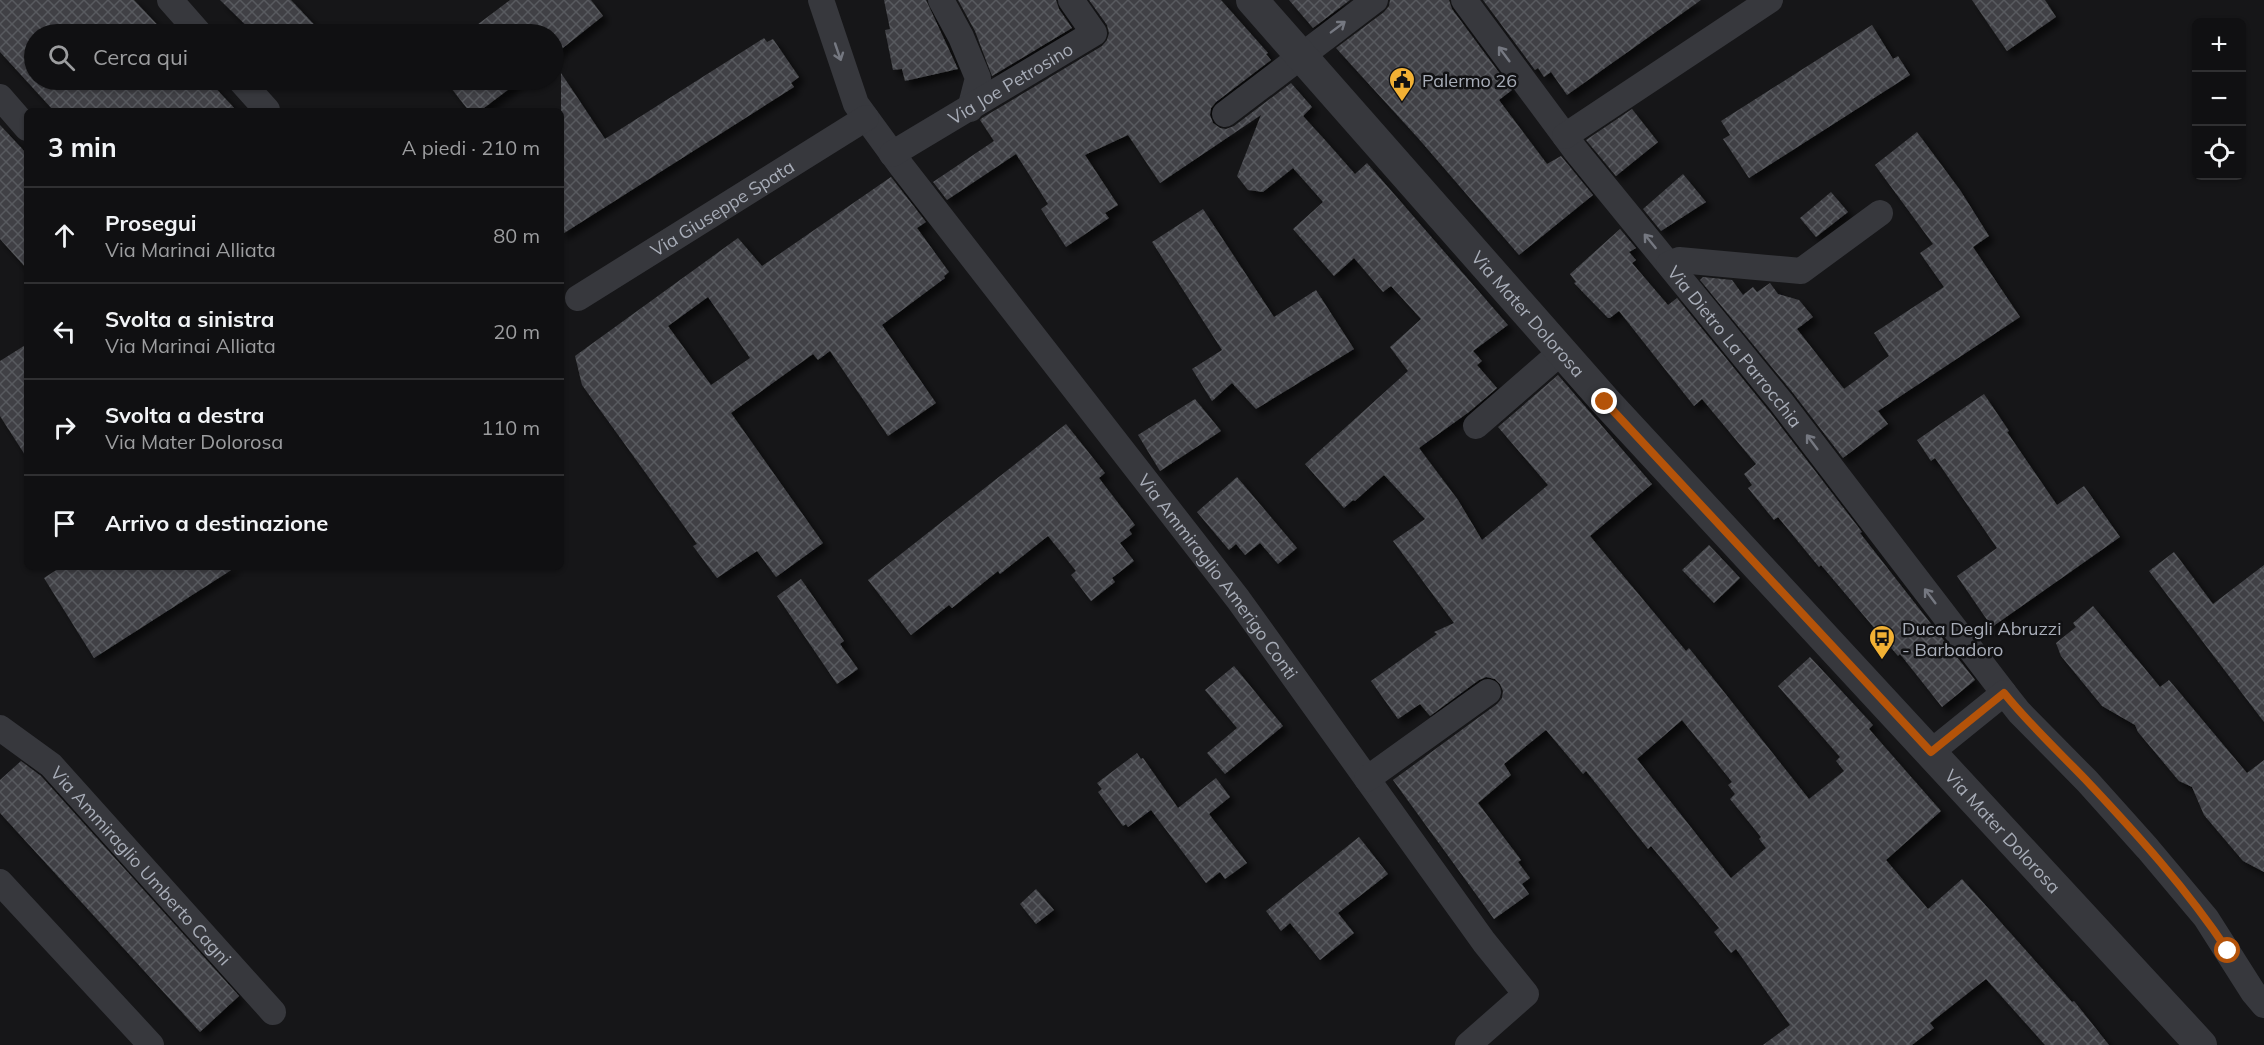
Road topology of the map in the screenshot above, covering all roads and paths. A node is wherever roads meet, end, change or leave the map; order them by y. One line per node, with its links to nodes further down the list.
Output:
1 (170, 0): 9 (street)
2 (821, 0): 15 (street, Via Ammiraglio Amerigo Conti, one-way to 15)
3 (941, 0): 14 (street)
4 (1071, 0): 14 (street, Via Joe Petrosino)
5 (1252, 0): 10 (street, Via Mater Dolorosa)
6 (1375, 0): 10 (street, one-way to 6)
7 (1464, 0): 18 (street, Via Dietro La Parrocchia, one-way to 7)
8 (1770, 0): 18 (street)
9 (192, 24)
10 (1302, 55): 16 (street); 23 (street, Via Mater Dolorosa)
11 (249, 90): 13 (street)
12 (0, 97): 17 (street)
13 (265, 108)
14 (970, 109): 19 (street, Via Joe Petrosino)
15 (861, 111): 19 (street, Via Ammiraglio Amerigo Conti); 22 (street, Via Giuseppe Spata)
16 (1225, 114)
17 (24, 125)
18 (1565, 136): 21 (street, Via Dietro La Parrocchia, one-way to 18)
19 (892, 154): 29 (street, Via Ammiraglio Amerigo Conti)
20 (1881, 213): 21 (street)
21 (1669, 264): 26 (street, Via Dietro La Parrocchia, one-way to 21)
22 (578, 298)
23 (1561, 352): 24 (street); 28 (street, Via Mater Dolorosa)
24 (1476, 426)
25 (1488, 692): 29 (street)
26 (2004, 693): 28 (street); 31 (street, Via Dietro La Parrocchia)
27 (0, 728): 32 (street, Via Ammiraglio Umberto Cagni)
28 (1931, 752): 35 (street, Via Mater Dolorosa)
29 (1367, 779): 34 (street, Via Ammiraglio Amerigo Conti)
30 (0, 882): 33 (street)
31 (2264, 1005)
32 (273, 1012)
33 (151, 1045)
34 (1468, 1045)
35 (2201, 1045)

